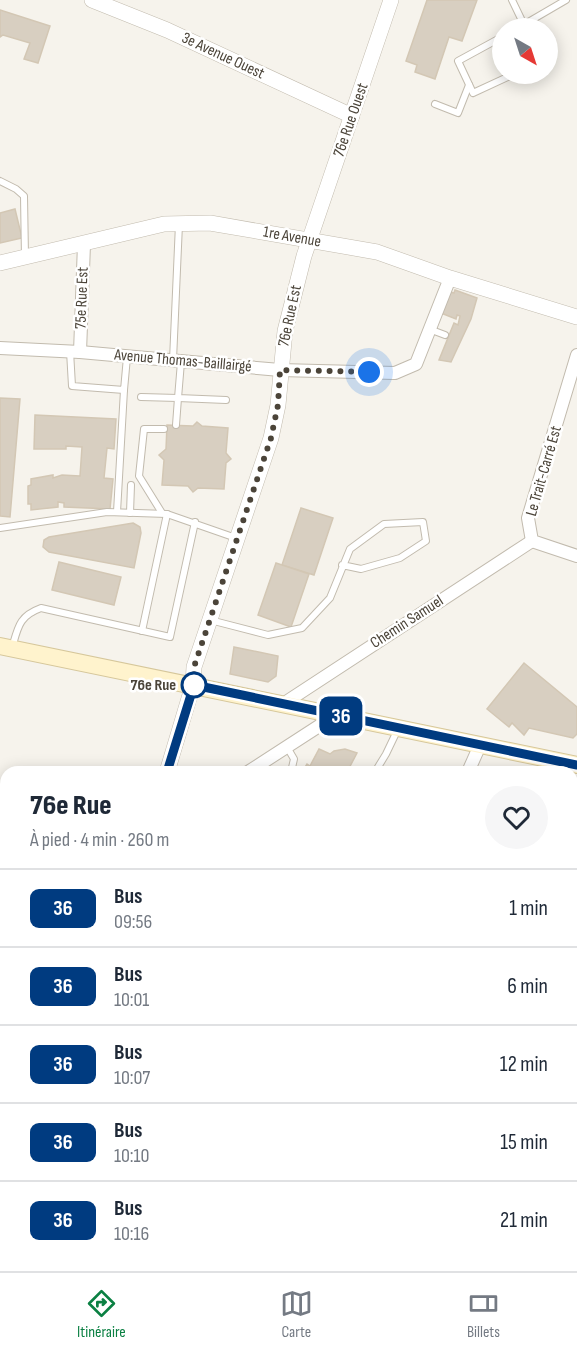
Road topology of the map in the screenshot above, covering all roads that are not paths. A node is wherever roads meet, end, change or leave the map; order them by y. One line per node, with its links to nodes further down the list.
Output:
1 (92, 0): 11 (street, 3e Avenue Ouest)
2 (391, 0): 11 (street, 76e Rue Ouest)
3 (512, 0): 5 (lane)
4 (566, 0): 6 (lane)
5 (519, 18)
6 (537, 18)
7 (492, 42): 9 (lane)
8 (492, 84): 9 (lane)
9 (470, 85): 10 (lane)
10 (435, 104)
11 (352, 116): 14 (street, 76e Rue Ouest)
12 (0, 181): 16 (lane)
13 (178, 224): 14 (street, 1re Avenue); 15 (street, 1re Avenue); 26 (lane)
14 (309, 240): 18 (street, 1re Avenue); 27 (street, 76e Rue Est)
15 (84, 244): 16 (street, 1re Avenue); 23 (street, 75e Rue Est)
16 (25, 257): 17 (street, 1re Avenue)
17 (0, 263)
18 (450, 278): 19 (street, 1re Avenue); 20 (street, Avenue Thomas-Baillairgé)
19 (577, 317)
20 (429, 329): 21 (lane); 27 (street, Avenue Thomas-Baillairgé)
21 (446, 335)
22 (0, 348): 23 (street, Avenue Thomas-Baillairgé)
23 (75, 352): 25 (street, Avenue Thomas-Baillairgé); 28 (lane)
24 (577, 355): 41 (street, Le Trait-Carré Est)
25 (127, 356): 26 (street, Avenue Thomas-Baillairgé); 28 (lane)
26 (177, 361): 27 (street, Avenue Thomas-Baillairgé); 30 (lane)
27 (280, 370): 40 (street, 76e Rue Est)
28 (124, 390): 35 (lane)
29 (141, 397): 30 (lane)
30 (178, 398): 31 (lane); 32 (lane)
31 (226, 400)
32 (176, 426)
33 (164, 429): 37 (lane)
34 (131, 485): 36 (lane)
35 (117, 513): 36 (lane); 39 (lane)
36 (130, 513): 37 (lane)
37 (165, 514): 38 (lane); 45 (lane)
38 (195, 522): 40 (lane); 45 (lane)
39 (0, 528)
40 (236, 538): 44 (street, 76e Rue Est)
41 (532, 541): 42 (street, Le Trait-Carré Est); 48 (street, Chemin Samuel)
42 (577, 556)
43 (342, 565): 43 (lane); 44 (lane)
44 (210, 620): 47 (street, 76e Rue Est)
45 (142, 631): 46 (lane)
46 (6, 647): 47 (main road)
47 (194, 685): 48 (main road); 54 (street, 76e Rue Est)
48 (283, 704): 49 (main road)
49 (336, 715): 50 (main road); 52 (street)
50 (398, 728): 51 (main road); 57 (lane)
51 (480, 745): 53 (main road); 58 (street)
52 (287, 747): 55 (street); 56 (lane)
53 (577, 765)
54 (169, 766)
55 (257, 766)
56 (292, 766)
57 (379, 766)
58 (471, 766)

